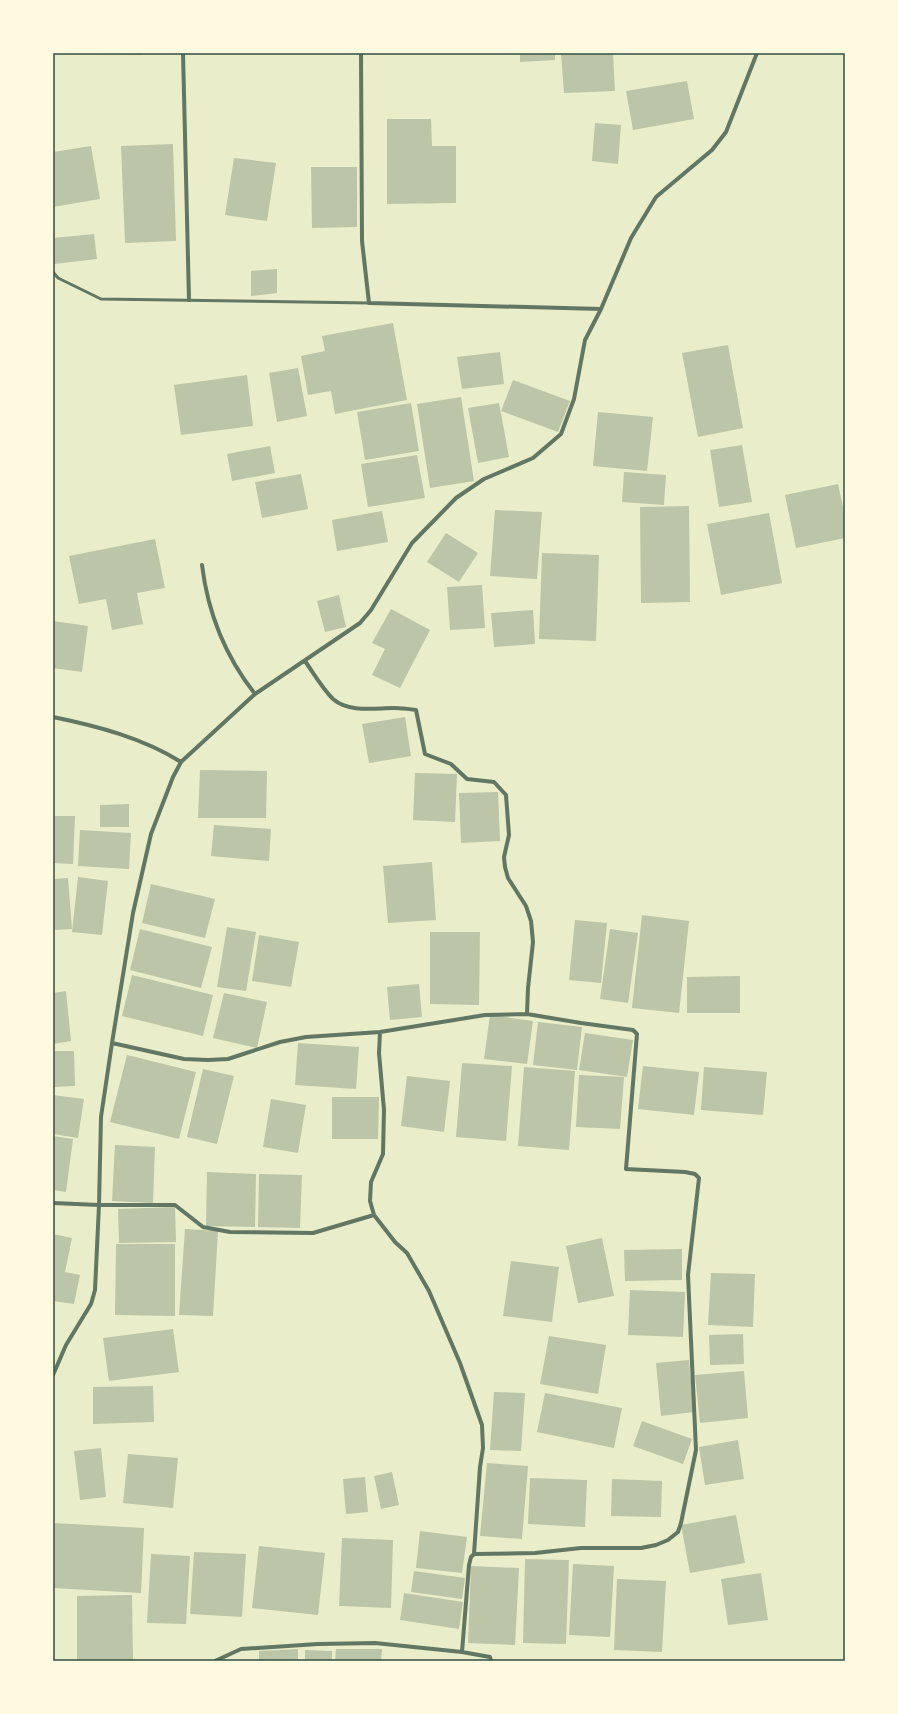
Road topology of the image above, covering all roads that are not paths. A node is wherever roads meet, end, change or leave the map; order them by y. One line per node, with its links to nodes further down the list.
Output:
1 (184, 53): 5 (street)
2 (361, 53): 6 (street)
3 (757, 53): 7 (street)
4 (53, 272): 5 (lane)
5 (189, 300): 6 (lane)
6 (369, 303): 7 (street)
7 (601, 309): 9 (street)
8 (202, 565): 10 (street)
9 (305, 661): 10 (street); 13 (street)
10 (255, 694): 12 (street)
11 (53, 717): 12 (street)
12 (181, 762): 15 (street)
13 (527, 1014): 14 (street); 20 (street)
14 (380, 1032): 15 (street); 18 (street)
15 (112, 1043): 17 (street)
16 (53, 1204): 17 (street)
17 (99, 1205): 18 (street); 19 (street)
18 (374, 1215): 20 (street)
19 (53, 1375)
20 (474, 1554): 21 (street)
21 (462, 1652): 22 (street); 23 (street)
22 (215, 1661)
23 (491, 1661)

